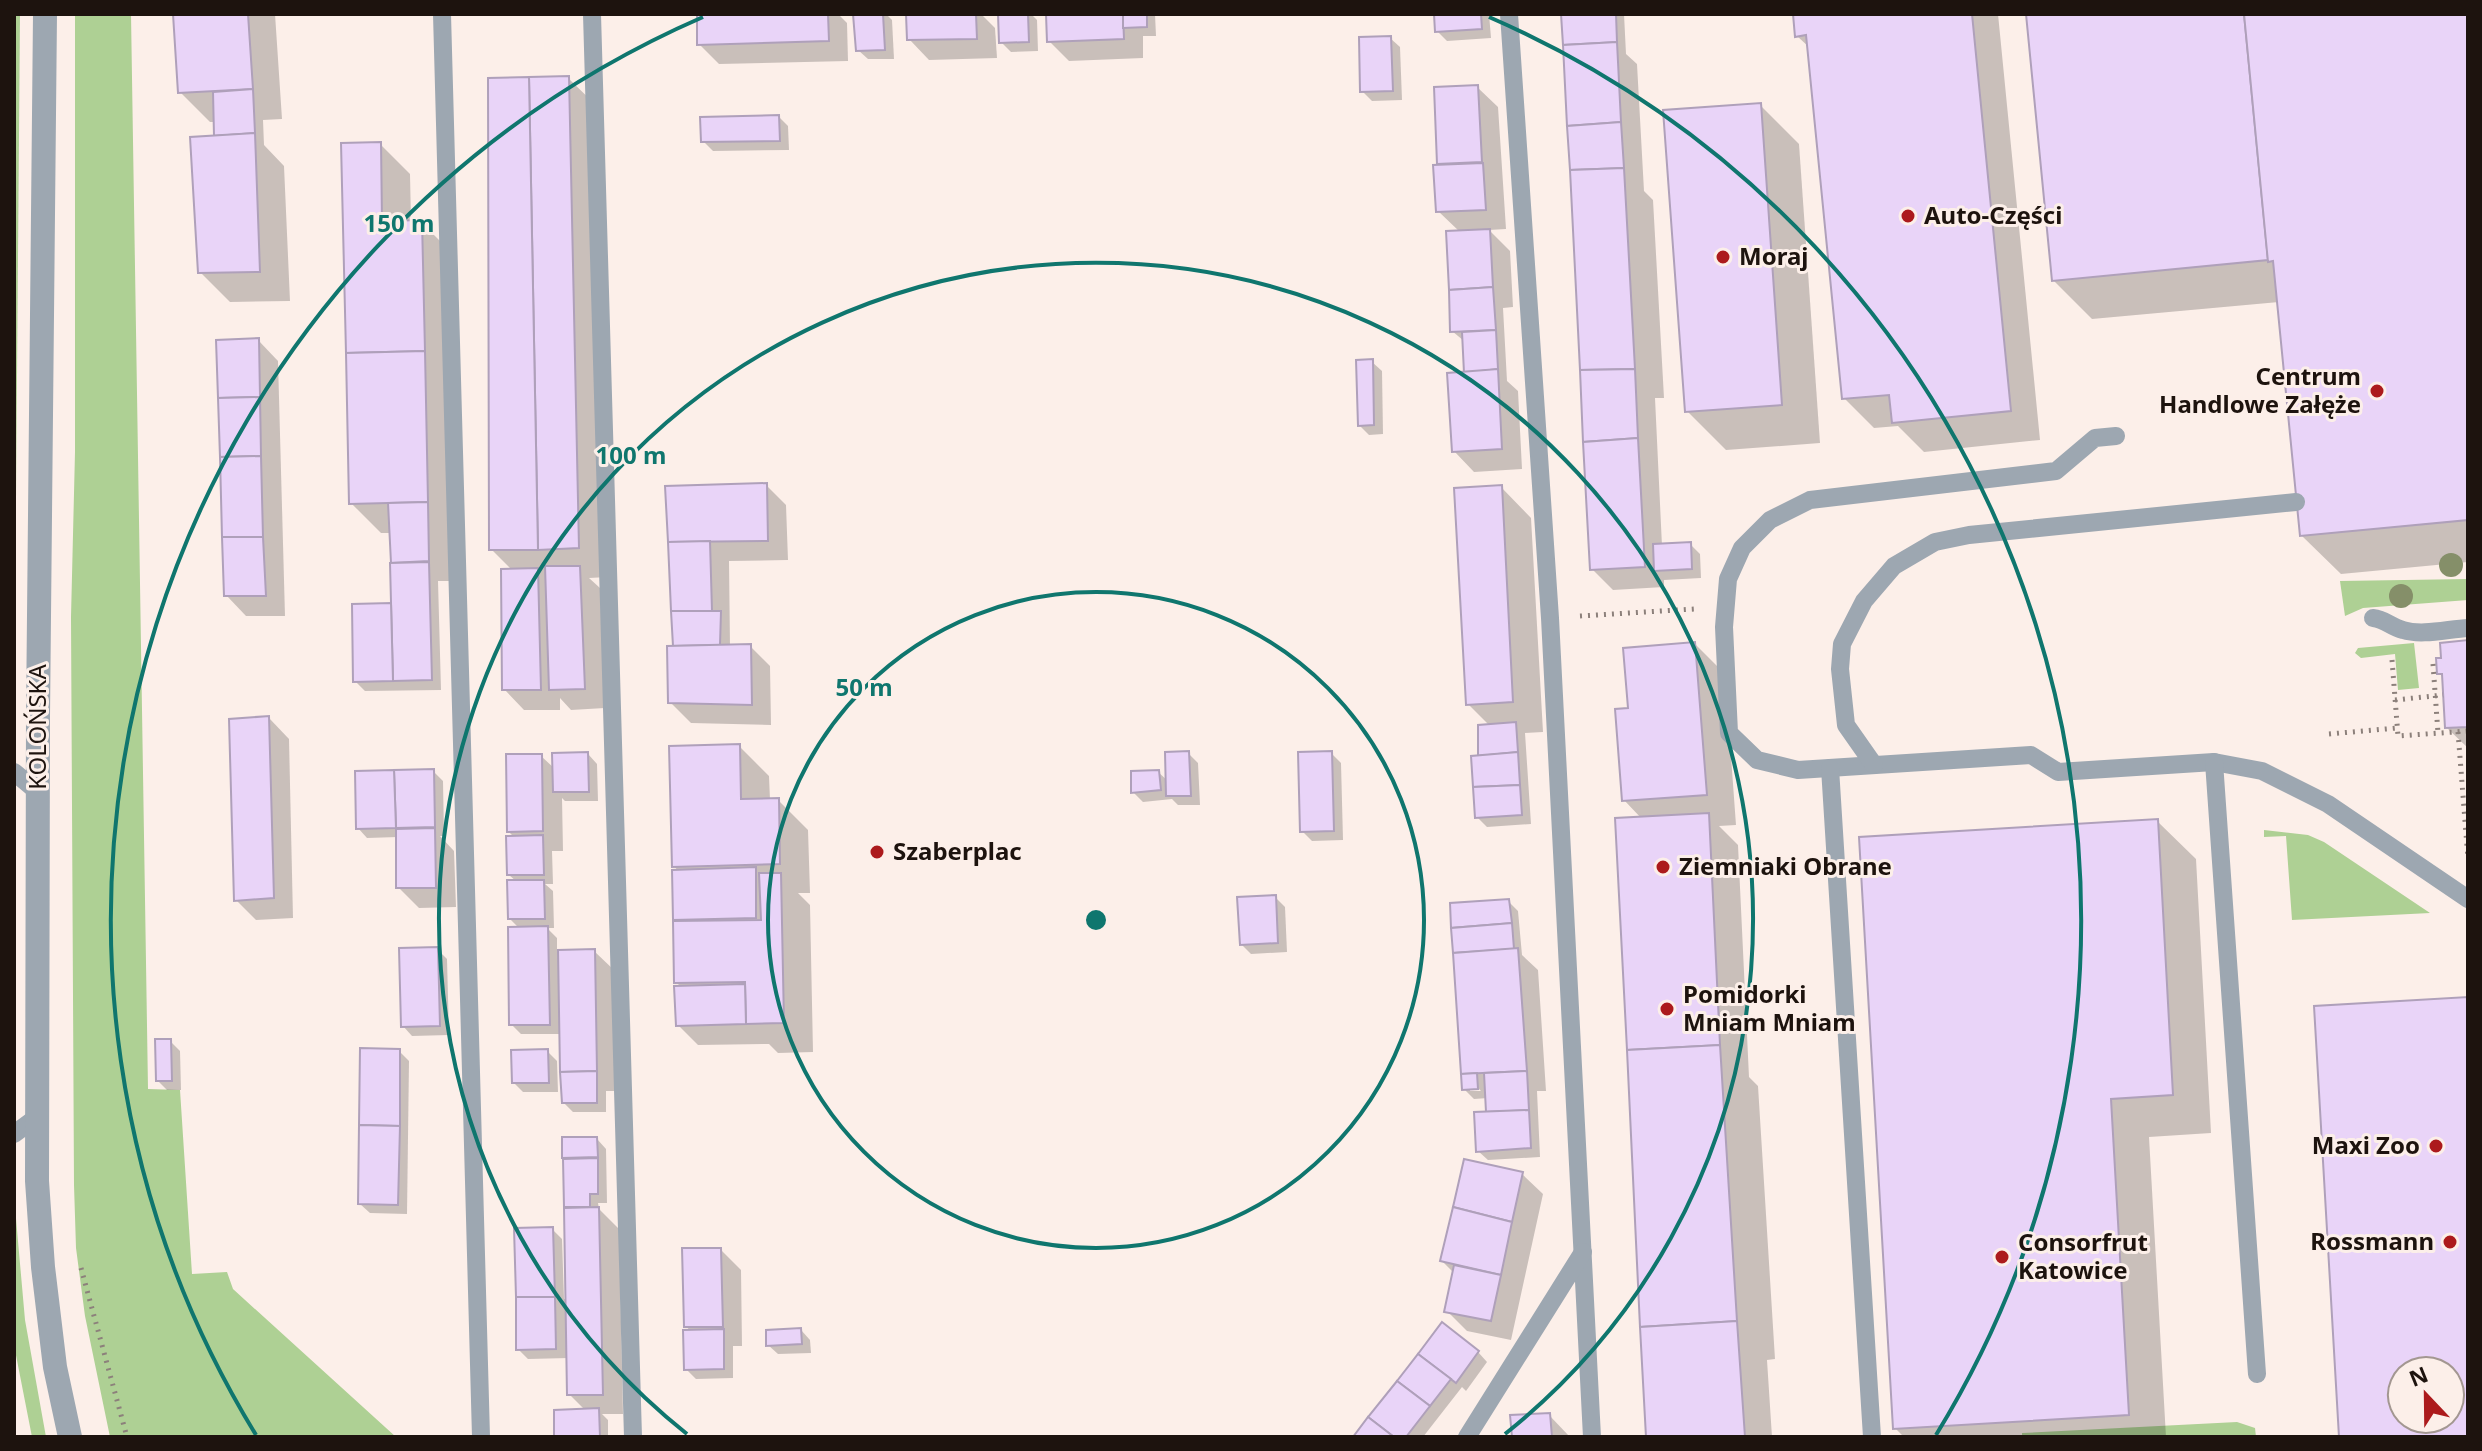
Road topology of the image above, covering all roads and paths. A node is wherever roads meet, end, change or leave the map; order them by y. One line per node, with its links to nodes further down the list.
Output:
1 (45, 14): 24 (street, KOLOŃSKA)
2 (442, 14): 35 (lane)
3 (592, 14): 36 (lane)
4 (1509, 14): 8 (lane)
5 (2116, 436): 7 (lane)
6 (2296, 502): 21 (lane)
7 (1726, 607): 8 (path); 22 (lane)
8 (1550, 618): 30 (lane)
9 (2373, 618): 10 (lane)
10 (2468, 628)
11 (2392, 659): 14 (path)
12 (2443, 695): 13 (path)
13 (2435, 696): 14 (path); 19 (path)
14 (2395, 700): 15 (path)
15 (2397, 728): 18 (path); 19 (path)
16 (2468, 731): 17 (path)
17 (2458, 732): 19 (path); 25 (path)
18 (2329, 734)
19 (2438, 734)
20 (2214, 762): 21 (lane); 27 (lane); 32 (lane)
21 (1874, 765): 22 (lane)
22 (1830, 768): 39 (lane)
23 (14, 772): 24 (lane)
24 (38, 792): 28 (street, KOLOŃSKA)
25 (2467, 851): 26 (path)
26 (2468, 859)
27 (2468, 899)
28 (37, 1117): 29 (lane); 33 (street, KOLOŃSKA)
29 (14, 1134)
30 (1583, 1252): 37 (lane); 38 (lane)
31 (80, 1262): 34 (path)
32 (2257, 1374)
33 (70, 1437)
34 (127, 1437)
35 (481, 1437)
36 (633, 1437)
37 (1467, 1437)
38 (1592, 1437)
39 (1872, 1437)

